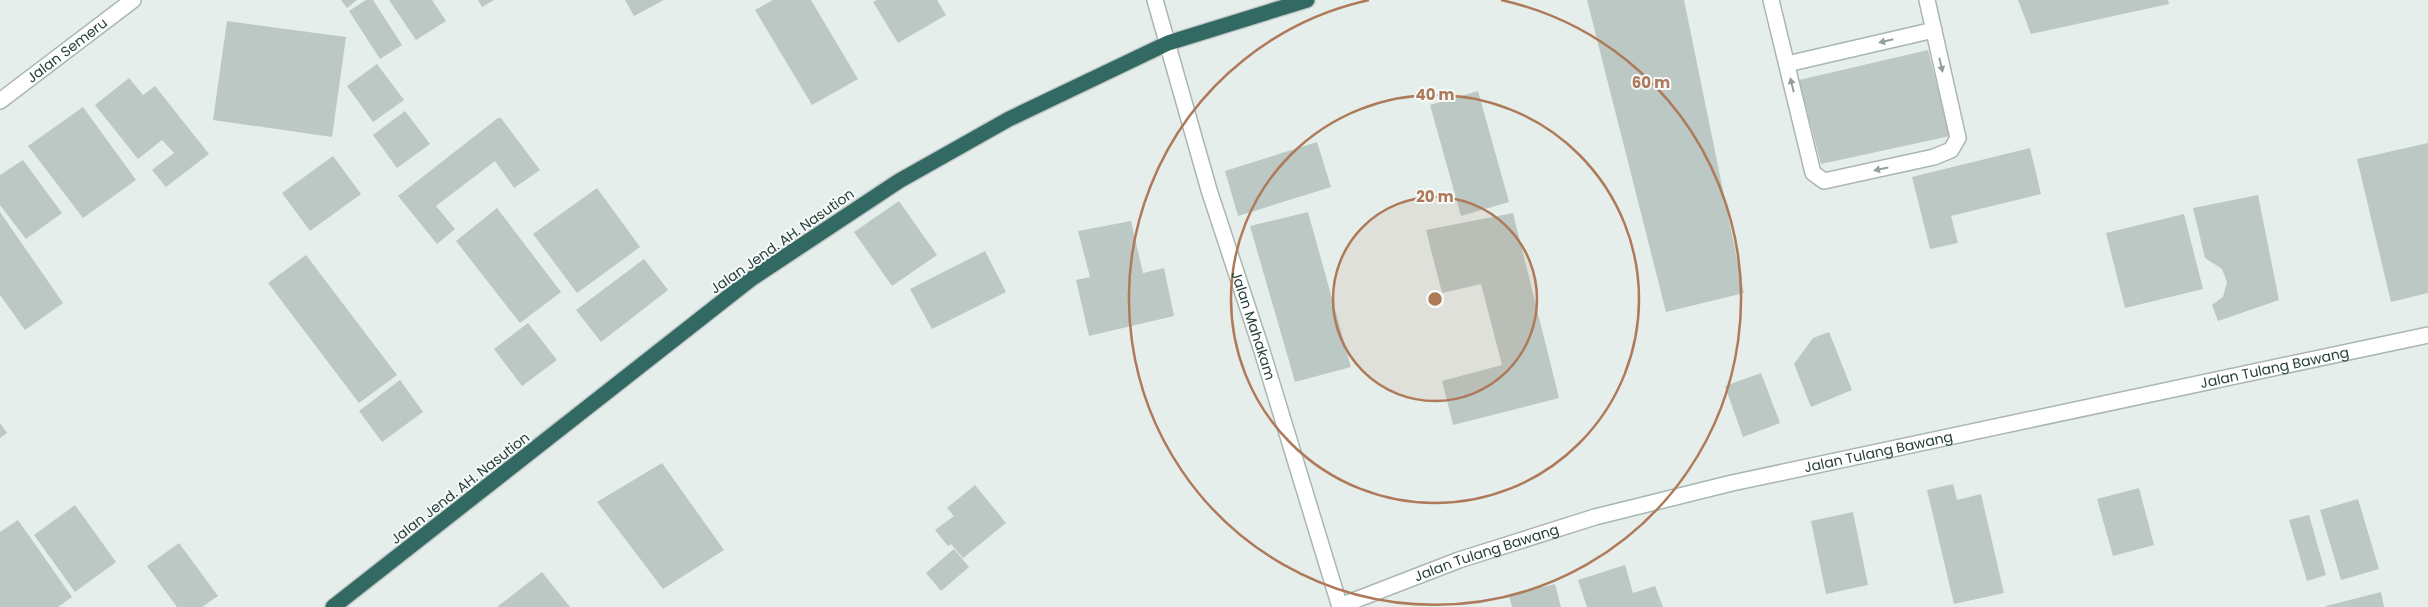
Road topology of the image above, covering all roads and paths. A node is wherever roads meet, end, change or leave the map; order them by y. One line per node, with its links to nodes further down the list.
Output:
1 (133, 0): 9 (street, Jalan Semeru)
2 (1155, 0): 7 (street, Jalan Mahakam)
3 (1307, 0): 7 (highway, Jalan Jend. AH. Nasution)
4 (1771, 0): 8 (street)
5 (1927, 0): 6 (street)
6 (1934, 30): 8 (street, one-way to 8); 8 (street, one-way to 8)
7 (1168, 43): 11 (highway, Jalan Jend. AH. Nasution); 12 (street, Jalan Mahakam)
8 (1787, 64)
9 (0, 101)
10 (2428, 335): 12 (street, Jalan Tulang Bawang)
11 (333, 607)
12 (1340, 607)

